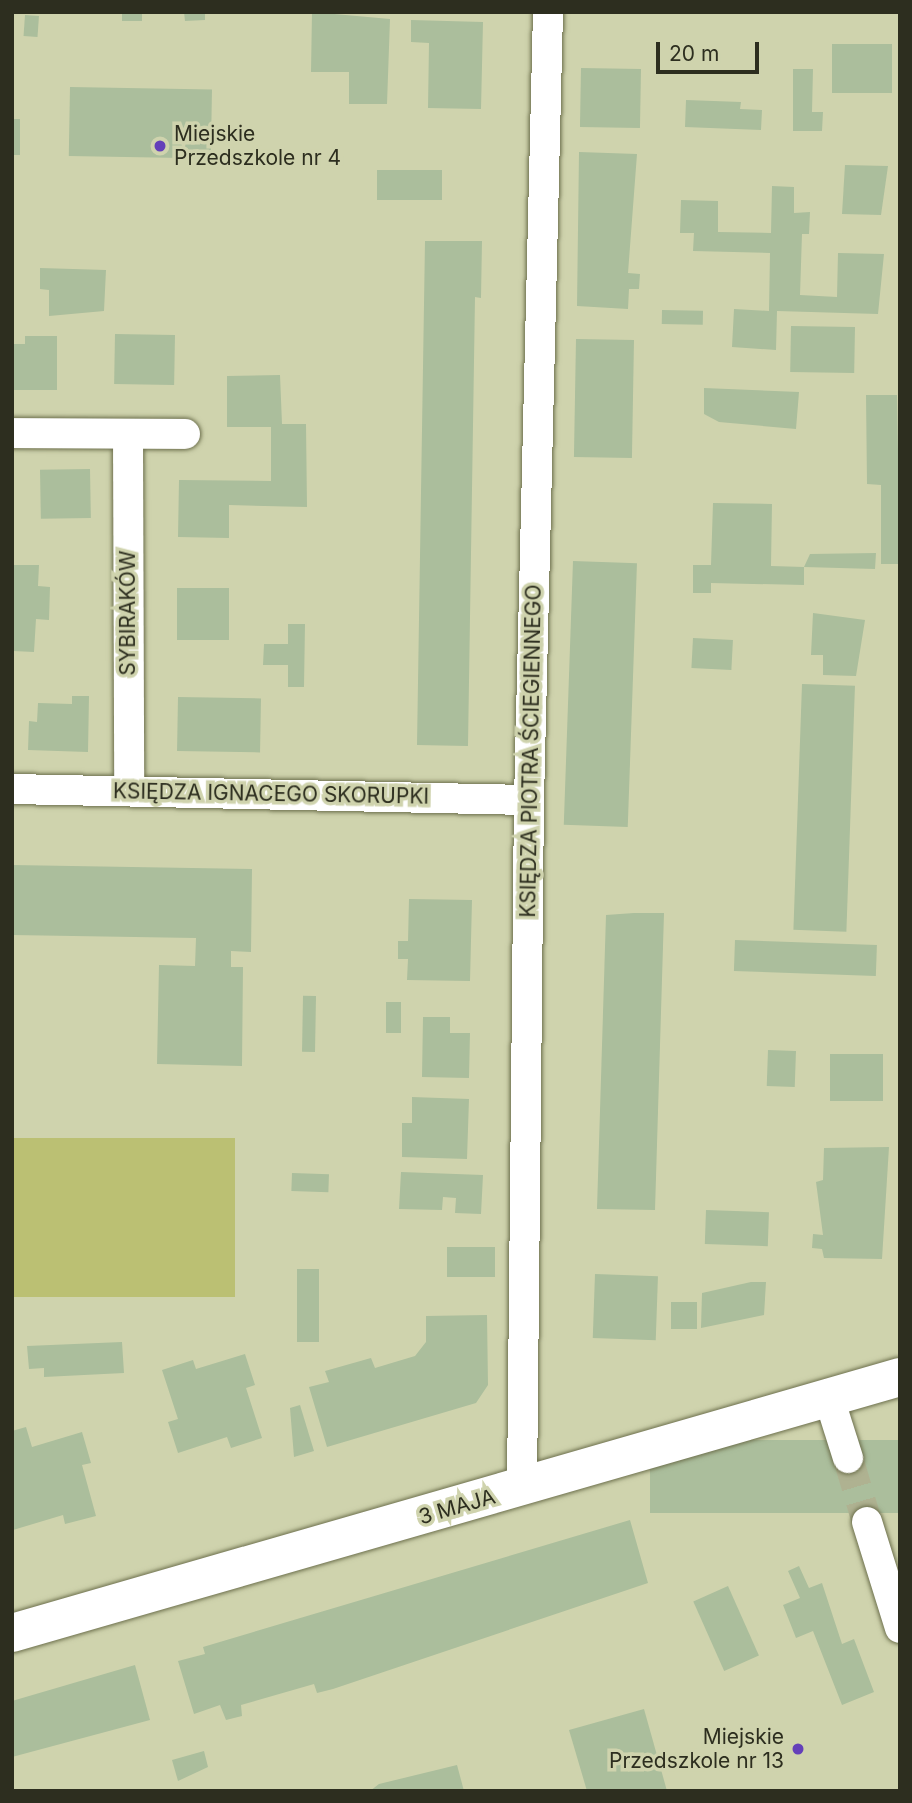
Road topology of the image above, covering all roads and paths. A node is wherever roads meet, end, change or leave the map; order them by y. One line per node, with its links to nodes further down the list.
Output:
1 (548, 12): 7 (street, KSIĘDZA PIOTRA ŚCIEGIENNEGO)
2 (12, 433): 4 (street)
3 (186, 434): 4 (street)
4 (128, 436): 6 (street, SYBIRAKÓW)
5 (12, 789): 6 (street, KSIĘDZA IGNACEGO SKORUPKI)
6 (129, 791): 7 (street, KSIĘDZA IGNACEGO SKORUPKI)
7 (529, 800): 11 (street, KSIĘDZA PIOTRA ŚCIEGIENNEGO)
8 (900, 1377): 9 (main road, 3 MAJA)
9 (829, 1398): 10 (street); 11 (main road, 3 MAJA)
10 (848, 1458)
11 (522, 1489): 14 (main road, 3 MAJA)
12 (867, 1522): 13 (street)
13 (900, 1628)
14 (12, 1633)

